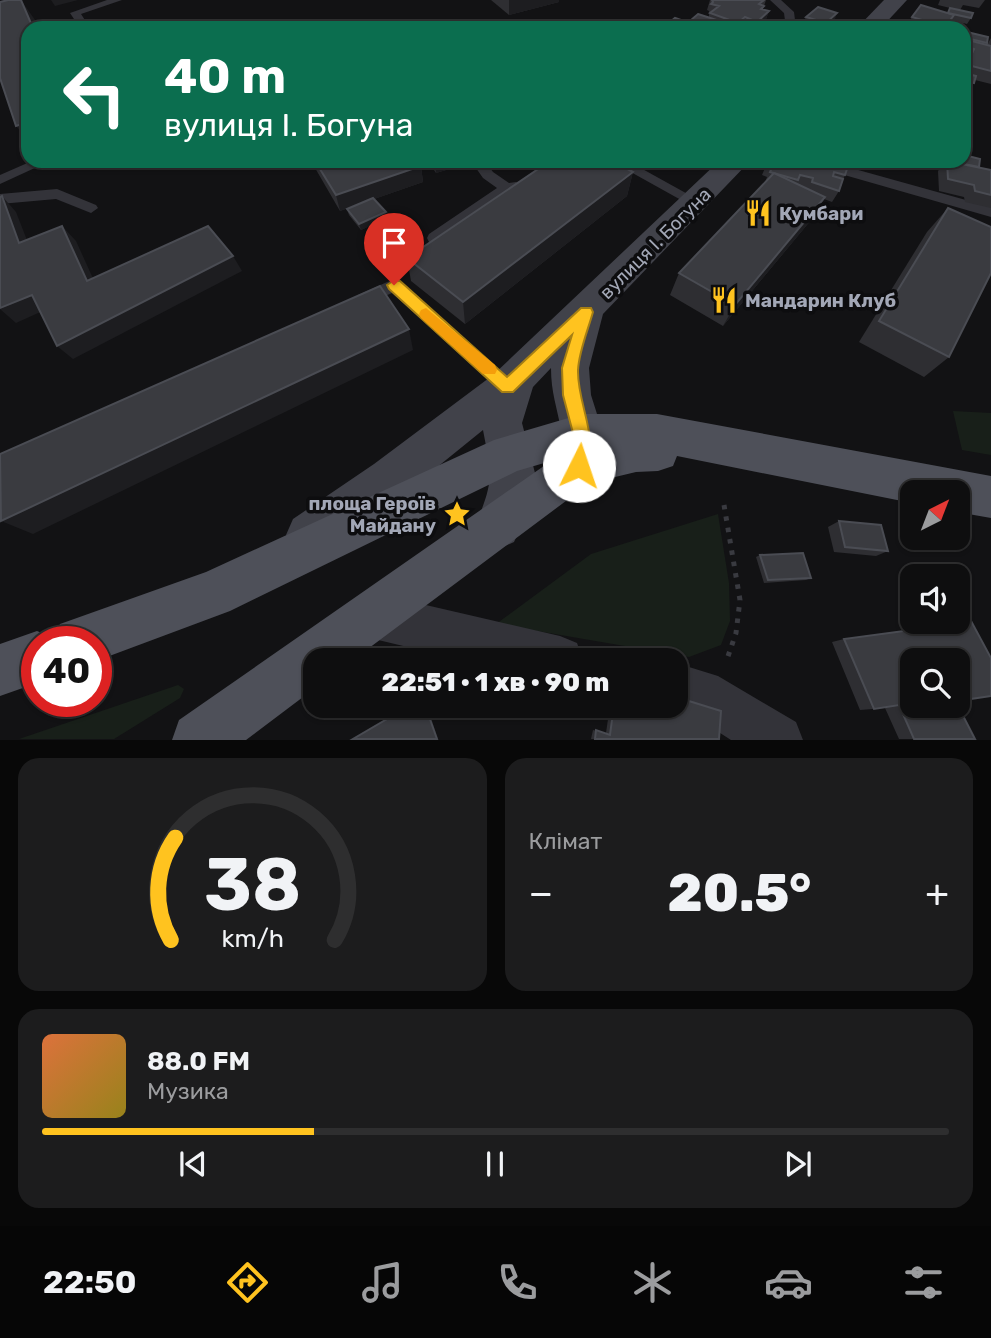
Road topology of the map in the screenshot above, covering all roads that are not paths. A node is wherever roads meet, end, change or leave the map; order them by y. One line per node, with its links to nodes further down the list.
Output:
1 (117, 0): 4 (lane)
2 (775, 0): 5 (lane)
3 (896, 0): 6 (street)
4 (80, 21)
5 (790, 21)
6 (875, 21)
7 (27, 168): 12 (lane)
8 (483, 168): 14 (lane)
9 (631, 168): 16 (lane)
10 (729, 168): 16 (street, вулиця І. Богуна)
11 (836, 168): 18 (lane)
12 (0, 180)
13 (527, 180): 14 (lane)
14 (506, 188): 19 (lane)
15 (0, 199): 17 (lane)
16 (695, 202): 21 (street, вулиця І. Богуна)
17 (91, 208)
18 (991, 212)
19 (434, 238)
20 (344, 308): 22 (lane)
21 (586, 312): 22 (street, вулиця І. Богуна); 24 (street)
22 (512, 382): 23 (street); 27 (street, вулиця І. Богуна)
23 (509, 454): 24 (street); 26 (street); 27 (main road)
24 (573, 460): 25 (main road); 26 (main road)
25 (991, 497)
26 (498, 526): 28 (main road)
27 (243, 581): 29 (main road)
28 (374, 616): 30 (street); 34 (main road)
29 (112, 630)
30 (509, 648)
31 (21, 663): 32 (main road)
32 (0, 670)
33 (695, 694): 35 (street)
34 (228, 727)
35 (778, 740)

